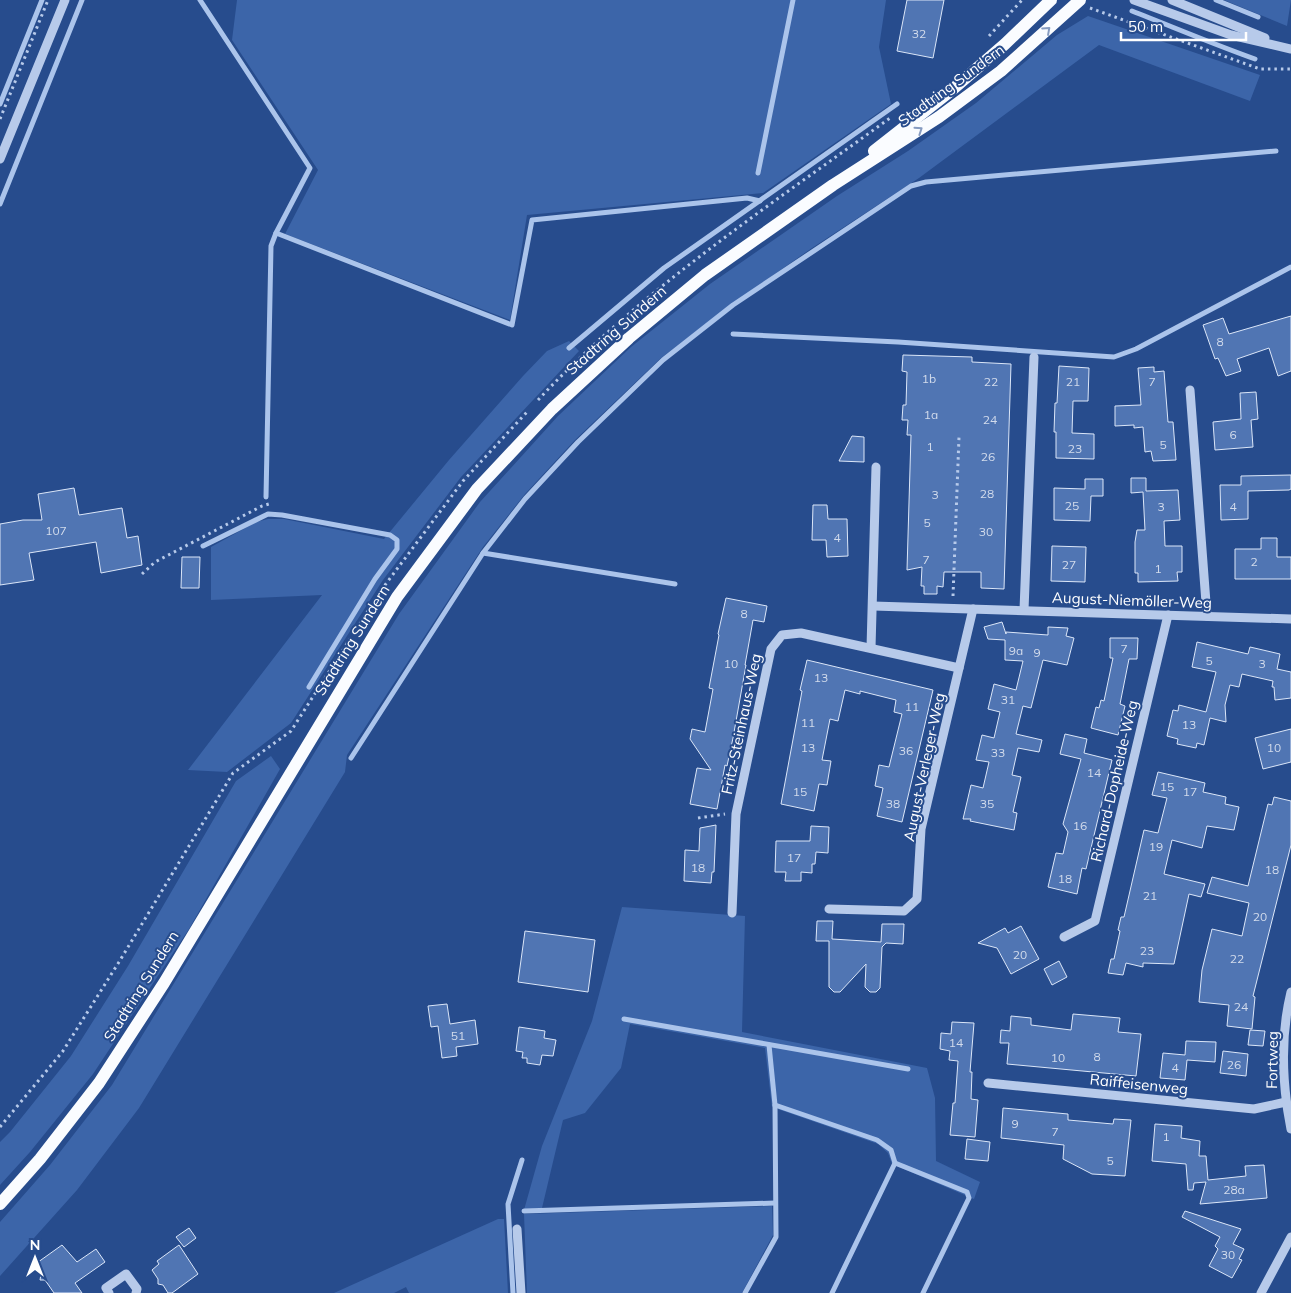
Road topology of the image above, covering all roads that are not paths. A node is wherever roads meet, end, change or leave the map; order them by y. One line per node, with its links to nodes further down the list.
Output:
1 (65, 0): 7 (street)
2 (1051, 0): 8 (main road, Stadtring Sundern)
3 (1134, 0): 6 (street)
4 (1172, 0): 6 (street)
5 (1083, 3): 8 (main road, Stadtring Sundern, one-way to 5)
6 (1291, 49)
7 (0, 159)
8 (834, 185): 28 (main road, Stadtring Sundern)
9 (1034, 358): 14 (street)
10 (1190, 390): 16 (street)
11 (876, 467): 12 (street)
12 (873, 606): 13 (street, August-Niemöller-Weg); 18 (street)
13 (973, 609): 14 (street, August-Niemöller-Weg); 19 (street)
14 (1024, 610): 15 (street, August-Niemöller-Weg)
15 (1168, 614): 16 (street, August-Niemöller-Weg); 22 (street, Richard-Dopheide-Weg)
16 (1207, 616): 17 (street, August-Niemöller-Weg)
17 (1291, 619)
18 (871, 648): 19 (street); 21 (street, Fritz-Steinhaus-Weg)
19 (959, 668): 20 (street, August-Verleger-Weg)
20 (829, 909)
21 (732, 913)
22 (1064, 937)
23 (1291, 992): 24 (street, Fortweg)
24 (1287, 1081): 26 (street, Fortweg)
25 (988, 1083): 26 (street, Raiffeisenweg)
26 (1286, 1102): 27 (street, Fortweg)
27 (1291, 1129)
28 (0, 1204)
29 (518, 1229): 33 (street)
30 (1291, 1237): 34 (street)
31 (109, 1293): 32 (street)
32 (136, 1293)
33 (521, 1293)
34 (1261, 1293)

